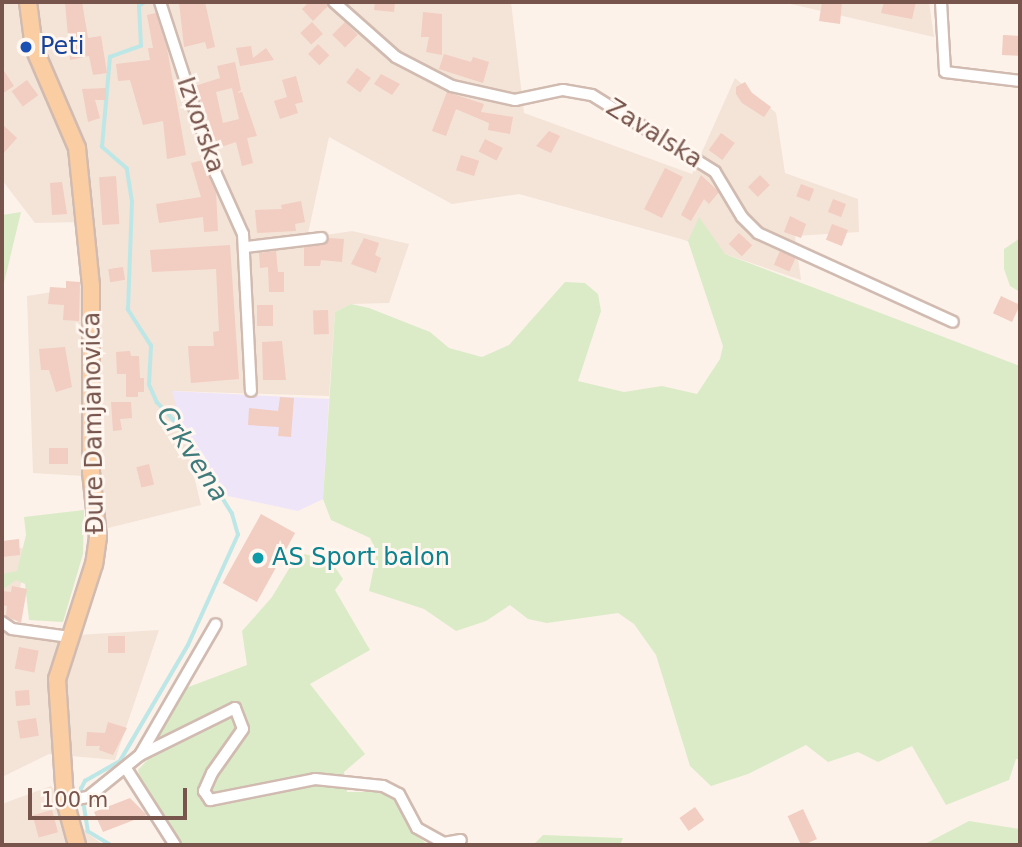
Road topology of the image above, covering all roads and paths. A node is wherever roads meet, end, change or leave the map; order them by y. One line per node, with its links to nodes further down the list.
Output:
1 (28, 2): 12 (main road, Đure Damjanovića)
2 (160, 2): 7 (street, Izvorska)
3 (334, 2): 8 (street, Zavalska)
4 (941, 2): 5 (street)
5 (1020, 81)
6 (321, 238): 7 (street)
7 (246, 247): 9 (street, Izvorska)
8 (953, 322)
9 (251, 391)
10 (2, 622): 12 (street)
11 (216, 624): 13 (street)
12 (69, 637): 15 (main road, Đure Damjanovića)
13 (140, 755): 14 (street); 16 (street)
14 (127, 770): 15 (street); 18 (street)
15 (76, 800): 17 (main road, Đure Damjanovića)
16 (461, 840)
17 (77, 845)
18 (175, 845)

